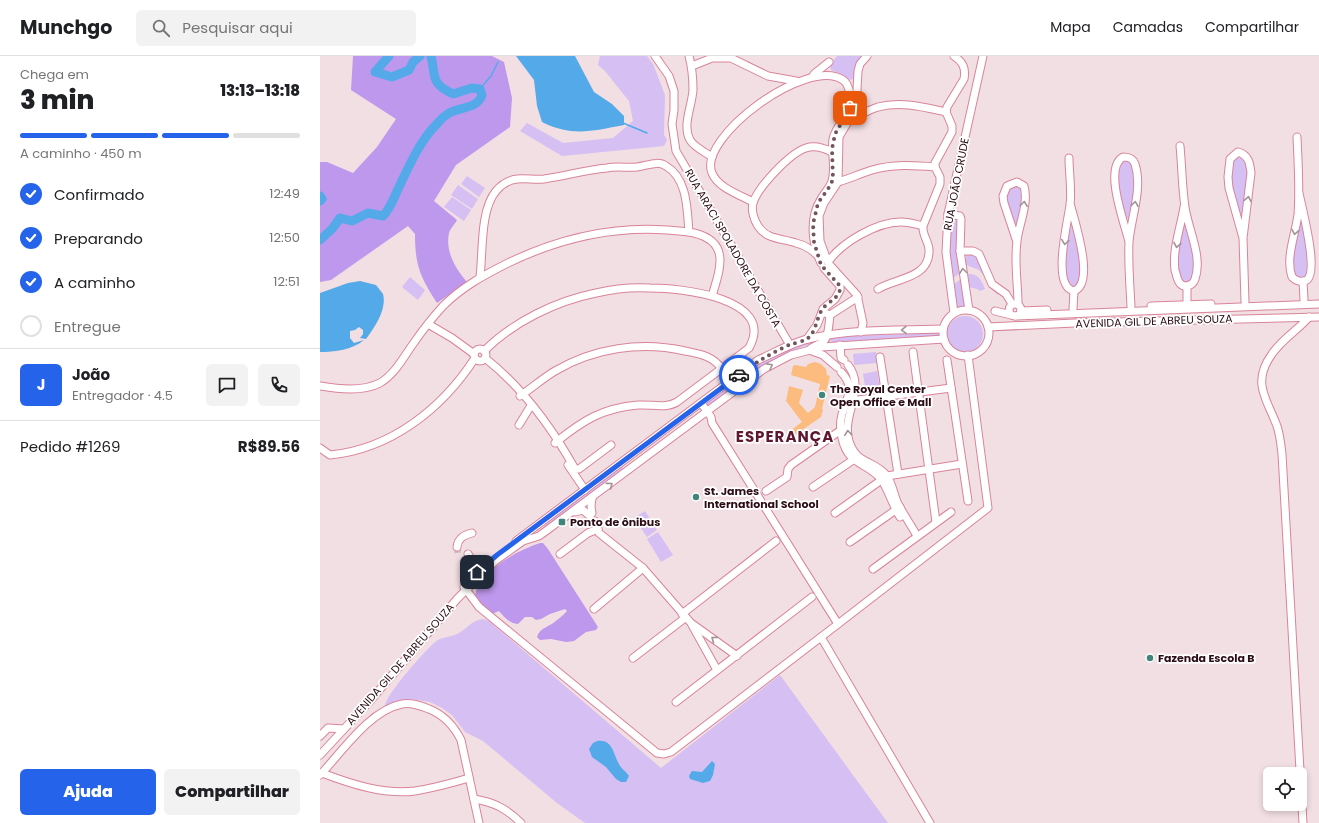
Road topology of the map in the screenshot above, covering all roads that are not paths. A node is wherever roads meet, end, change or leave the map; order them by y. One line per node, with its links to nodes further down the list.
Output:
1 (656, 56): 76 (street, RUA ARACI SPOLADORE DA COSTA)
2 (689, 56): 8 (street)
3 (834, 56): 7 (street)
4 (867, 56): 12 (street)
5 (954, 56): 16 (street)
6 (983, 56): 27 (street, RUA JOÃO CRUDE)
7 (829, 62): 9 (street); 11 (street)
8 (692, 66): 10 (street); 21 (street)
9 (833, 75): 11 (street); 14 (street)
10 (768, 76): 13 (street); 15 (street)
11 (810, 77): 13 (street)
12 (858, 79): 14 (street); 17 (street)
13 (796, 81): 15 (street)
14 (847, 84): 17 (street)
15 (776, 90): 21 (street)
16 (946, 112): 17 (street); 23 (street)
17 (849, 117): 20 (street); 24 (street)
18 (1297, 137): 29 (street)
19 (1180, 146): 33 (street)
20 (832, 152): 24 (street); 25 (street)
21 (712, 157): 25 (street)
22 (1069, 158): 26 (street)
23 (934, 167): 24 (street); 35 (street)
24 (834, 183): 42 (street); 44 (street)
25 (753, 202): 42 (street)
26 (1070, 203): 34 (street); 36 (street)
27 (948, 214): 41 (street); 64 (street, RUA JOÃO CRUDE)
28 (1246, 215): 30 (street); 30 (street, one-way to 30); 39 (street)
29 (1301, 215): 47 (street); 47 (street, one-way to 47)
30 (1237, 216): 39 (street)
31 (1132, 219): 32 (street); 32 (street, one-way to 32); 40 (street)
32 (1124, 220): 40 (street)
33 (1184, 221): 48 (street, one-way to 48); 48 (street)
34 (1067, 225): 36 (street); 50 (street, one-way to 50)
35 (922, 226): 44 (street); 49 (street)
36 (1076, 226): 50 (street)
37 (689, 232): 43 (street); 45 (street); 51 (street)
38 (1016, 232): 38 (street, one-way to 38); 56 (street)
39 (1243, 238): 55 (street)
40 (1129, 242): 59 (street)
41 (960, 252): 56 (street); 61 (street, one-way to 41)
42 (818, 255): 44 (street)
43 (482, 259): 45 (street); 46 (street)
44 (826, 263): 52 (street); 63 (street)
45 (497, 269): 46 (street)
46 (480, 277): 69 (street)
47 (1303, 281): 53 (street)
48 (1187, 286): 58 (street)
49 (878, 289)
50 (1074, 291): 60 (street)
51 (712, 296): 80 (street); 84 (street)
52 (858, 297): 66 (street); 72 (street)
53 (1304, 300): 54 (street); 55 (street)
54 (1319, 300)
55 (1245, 302): 58 (street)
56 (1010, 304): 65 (street); 65 (street)
57 (1319, 304): 65 (street)
58 (1187, 305): 59 (street)
59 (1131, 307): 60 (street)
60 (1073, 309): 65 (street)
61 (969, 310): 64 (street); 70 (street)
62 (995, 311): 65 (street)
63 (822, 312): 66 (street); 74 (street)
64 (954, 313): 71 (street)
65 (1016, 314)
66 (830, 315): 73 (street)
67 (1309, 316): 68 (street, AVENIDA GIL DE ABREU SOUZA); 70 (street, AVENIDA GIL DE ABREU SOUZA); 147 (street)
68 (1319, 317)
69 (430, 321): 80 (street); 85 (street)
70 (988, 327): 81 (street)
71 (943, 329): 72 (street, AVENIDA GIL DE ABREU SOUZA, one-way to 72); 75 (street)
72 (861, 332): 73 (street, AVENIDA GIL DE ABREU SOUZA)
73 (827, 336): 74 (street, AVENIDA GIL DE ABREU SOUZA); 78 (street)
74 (807, 339): 76 (street, AVENIDA GIL DE ABREU SOUZA)
75 (944, 339): 77 (street, AVENIDA GIL DE ABREU SOUZA); 81 (street)
76 (790, 345): 91 (street, AVENIDA GIL DE ABREU SOUZA)
77 (840, 346): 78 (street, AVENIDA GIL DE ABREU SOUZA); 90 (street)
78 (810, 350): 90 (street); 93 (street, AVENIDA GIL DE ABREU SOUZA, one-way to 78)
79 (913, 352): 87 (street)
80 (479, 355): 88 (street); 98 (street)
81 (968, 356): 132 (street)
82 (880, 357): 89 (street)
83 (947, 360): 86 (street)
84 (722, 369): 88 (street); 96 (street)
85 (320, 386)
86 (951, 388): 87 (street); 100 (street)
87 (919, 393): 89 (street); 101 (street)
88 (522, 395): 92 (street); 96 (street)
89 (886, 396): 90 (street); 102 (street)
90 (851, 400): 95 (street); 103 (street, one-way to 90)
91 (699, 405): 93 (street); 105 (street, AVENIDA GIL DE ABREU SOUZA)
92 (530, 407): 94 (street); 96 (street)
93 (705, 414): 107 (street, AVENIDA GIL DE ABREU SOUZA, one-way to 93); 132 (street)
94 (519, 425)
95 (841, 430): 99 (street); 106 (street)
96 (557, 441): 97 (street); 105 (street)
97 (611, 445)
98 (320, 448)
99 (853, 460): 103 (street); 104 (street)
100 (962, 464): 101 (street); 108 (street)
101 (930, 469): 102 (street); 115 (street)
102 (898, 474): 103 (street)
103 (884, 478): 109 (street); 111 (street)
104 (813, 487)
105 (585, 490): 113 (street, AVENIDA GIL DE ABREU SOUZA)
106 (766, 492)
107 (592, 498): 112 (street, AVENIDA GIL DE ABREU SOUZA); 114 (street)
108 (968, 501)
109 (898, 508): 119 (street); 121 (street)
110 (951, 512): 115 (street)
111 (835, 513)
112 (571, 514): 114 (street); 117 (street, AVENIDA GIL DE ABREU SOUZA)
113 (550, 516): 117 (street); 127 (street, AVENIDA GIL DE ABREU SOUZA)
114 (593, 517): 116 (street)
115 (936, 522): 119 (street)
116 (598, 530): 124 (street); 125 (street)
117 (546, 531): 127 (street, AVENIDA GIL DE ABREU SOUZA)
118 (472, 533): 122 (street)
119 (915, 537): 126 (street)
120 (776, 541): 131 (street)
121 (850, 542)
122 (457, 547)
123 (468, 554): 127 (street)
124 (560, 554)
125 (643, 568): 130 (street); 131 (street)
126 (873, 568)
127 (478, 574): 128 (street, AVENIDA GIL DE ABREU SOUZA)
128 (465, 589): 133 (street); 138 (street, AVENIDA GIL DE ABREU SOUZA)
129 (812, 597): 134 (street)
130 (594, 609)
131 (686, 618): 134 (street, one-way to 131); 135 (street); 136 (street)
132 (838, 624): 133 (street)
133 (821, 637): 146 (street)
134 (737, 656): 136 (street)
135 (634, 658)
136 (717, 670): 137 (street)
137 (676, 702)
138 (344, 729): 139 (street, AVENIDA GIL DE ABREU SOUZA); 140 (street, AVENIDA GIL DE ABREU SOUZA)
139 (320, 736)
140 (320, 755)
141 (321, 774): 142 (street); 142 (street)
142 (469, 778): 143 (street)
143 (474, 799): 144 (street); 145 (street)
144 (479, 823)
145 (521, 823)
146 (930, 823)
147 (1303, 823)

